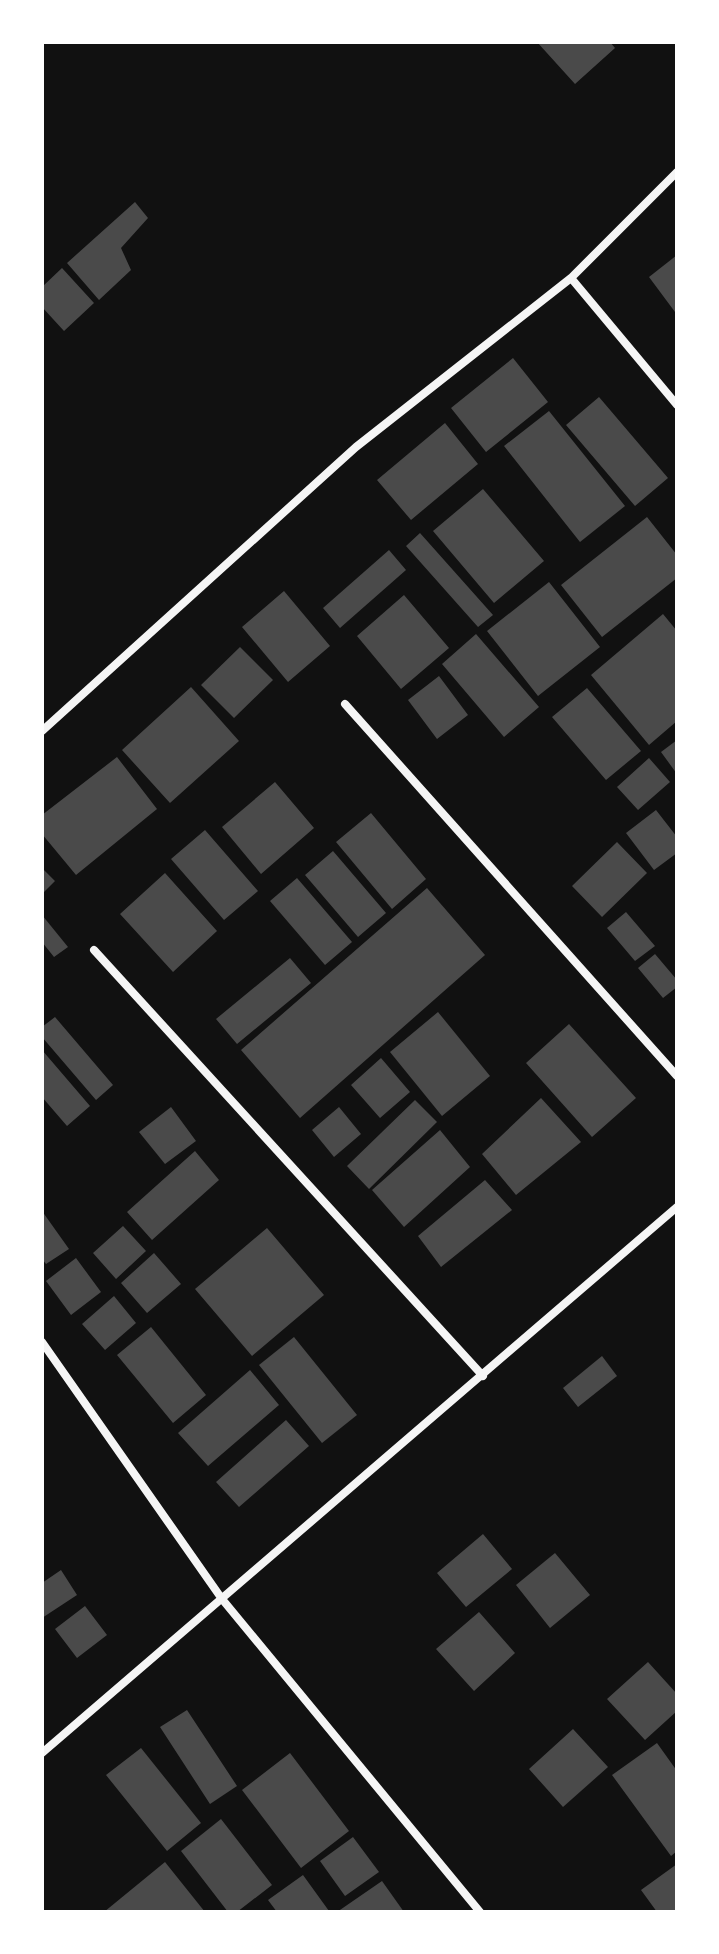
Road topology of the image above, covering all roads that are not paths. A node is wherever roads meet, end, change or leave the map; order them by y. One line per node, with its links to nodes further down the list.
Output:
1 (677, 172): 2 (street)
2 (571, 278): 3 (street); 5 (street)
3 (677, 405)
4 (345, 704): 7 (street)
5 (42, 731)
6 (94, 950): 10 (street)
7 (677, 1076)
8 (677, 1207): 10 (street)
9 (42, 1342): 11 (street)
10 (483, 1376): 11 (street)
11 (222, 1599): 12 (street); 13 (street)
12 (42, 1753)
13 (480, 1912)

